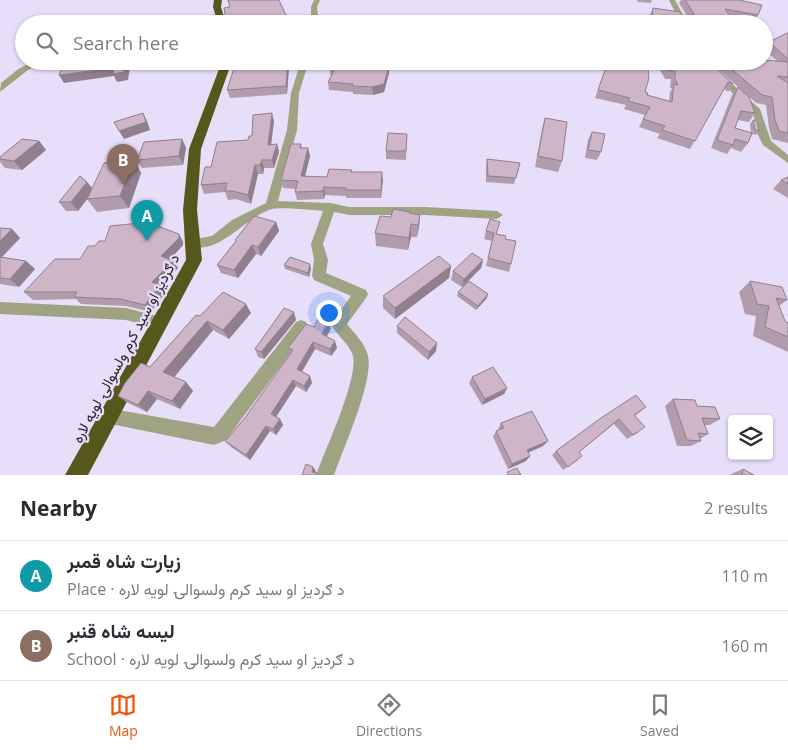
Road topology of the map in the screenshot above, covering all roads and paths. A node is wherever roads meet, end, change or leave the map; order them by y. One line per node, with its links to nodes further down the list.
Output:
1 (218, 0): 4 (highway)
2 (317, 0): 5 (street)
3 (672, 0): 6 (street)
4 (219, 15)
5 (314, 15)
6 (680, 15)
7 (24, 70): 11 (street)
8 (223, 70): 16 (highway, د ګردیز او سید کرم ولسوالۍ لویه لاره)
9 (302, 70): 13 (street)
10 (712, 70): 12 (street)
11 (0, 89)
12 (786, 157)
13 (271, 205): 14 (street); 16 (street)
14 (330, 207): 15 (street); 22 (street)
15 (497, 215)
16 (194, 243): 18 (highway, د ګردیز او سید کرم ولسوالۍ لویه لاره)
17 (0, 308): 18 (street)
18 (160, 323): 20 (highway, د ګردیز او سید کرم ولسوالۍ لویه لاره)
19 (301, 327): 20 (street)
20 (107, 416): 21 (highway, د ګردیز او سید کرم ولسوالۍ لویه لاره)
21 (76, 475)
22 (325, 475)

